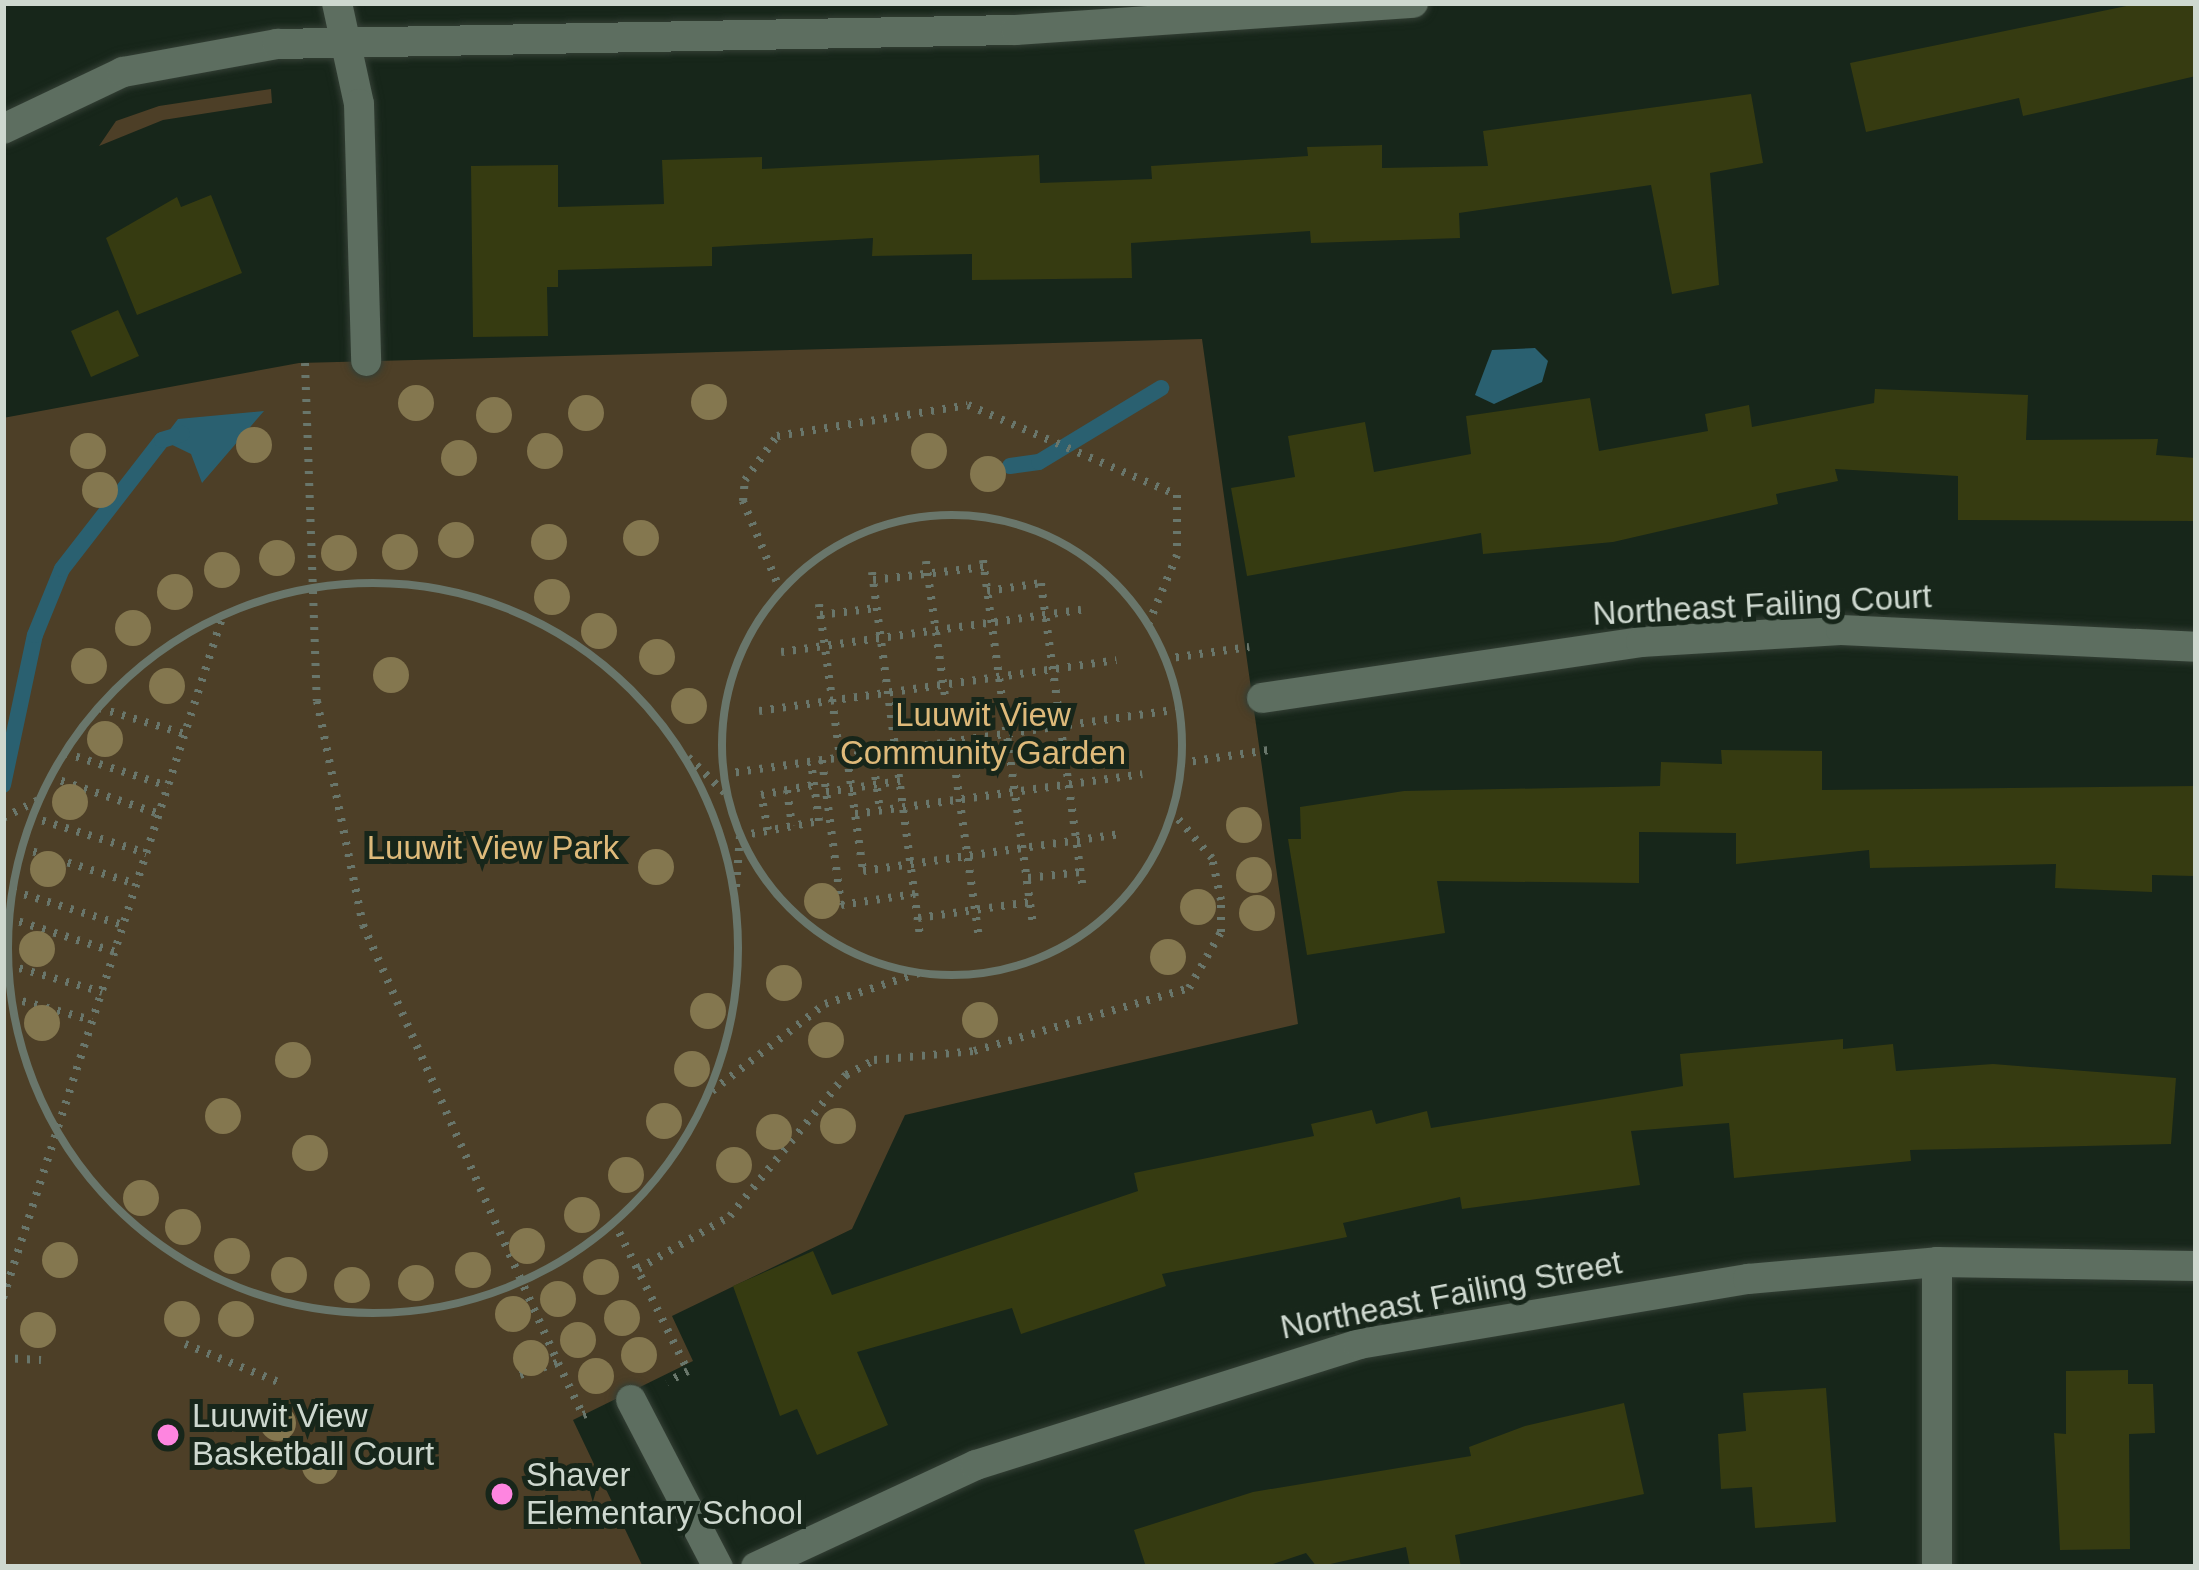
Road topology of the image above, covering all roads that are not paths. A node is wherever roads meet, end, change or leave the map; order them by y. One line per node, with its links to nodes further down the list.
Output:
1 (337, 3): 4 (street)
2 (1413, 3): 3 (street)
3 (1016, 16): 4 (street)
4 (340, 38): 5 (street); 6 (street)
5 (3, 129)
6 (366, 362)
7 (2196, 647): 8 (street, Northeast Failing Court)
8 (1262, 698)
9 (1937, 1262): 10 (street, Northeast Failing Street); 13 (street, Northeast Failing Street); 14 (street)
10 (2196, 1266)
11 (631, 1400): 12 (street)
12 (718, 1567)
13 (756, 1567)
14 (1937, 1567)

